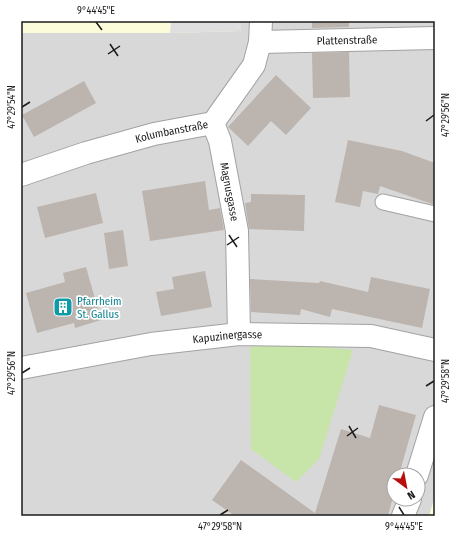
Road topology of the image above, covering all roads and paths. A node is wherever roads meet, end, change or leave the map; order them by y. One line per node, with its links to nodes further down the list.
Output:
1 (260, 31): 2 (street, Plattenstraße); 3 (street, Kolumbanstraße)
2 (435, 38)
3 (213, 123): 4 (street, Kolumbanstraße); 7 (street, Magnusgasse)
4 (21, 175)
5 (383, 202): 6 (lane)
6 (435, 214)
7 (239, 334): 8 (street, Kapuzinergasse); 9 (street, Kapuzinergasse)
8 (435, 350)
9 (21, 368)
10 (435, 417): 11 (street)
11 (420, 467)

